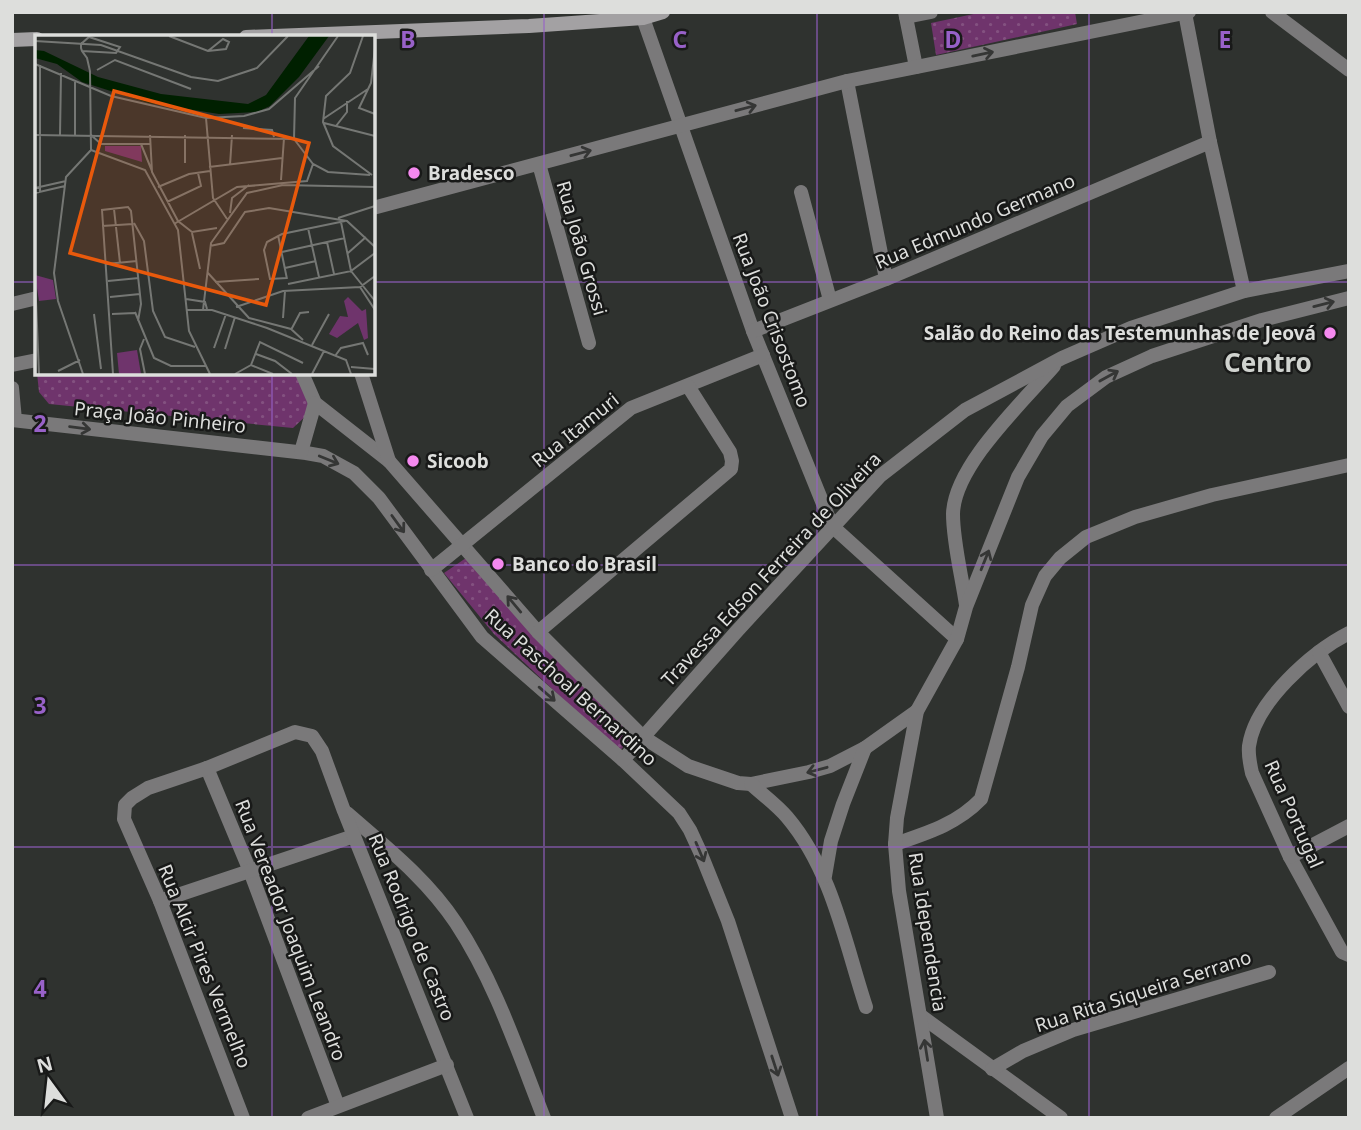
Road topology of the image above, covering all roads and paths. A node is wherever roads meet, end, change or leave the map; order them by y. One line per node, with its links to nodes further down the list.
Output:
1 (663, 12): 6 (street)
2 (931, 12): 5 (street)
3 (1272, 12): 12 (street)
4 (1187, 13): 7 (street); 15 (street)
5 (906, 15): 11 (street)
6 (643, 18): 8 (street); 14 (street, Rua João Crisostomo)
7 (1117, 19): 11 (street, one-way to 7)
8 (297, 35)
9 (35, 39): 10 (street)
10 (12, 40)
11 (916, 67): 13 (street)
12 (1349, 71)
13 (847, 81): 14 (street, one-way to 13); 20 (street)
14 (681, 126): 16 (street, one-way to 14); 26 (street, Rua João Crisostomo)
15 (1210, 142): 20 (street, Rua Edmundo Germano); 21 (street)
16 (539, 164): 18 (street); 27 (street, Rua João Grossi)
17 (801, 192): 24 (street)
18 (374, 208)
19 (1349, 271): 21 (street, Travessa Edson Ferreira de Oliveira)
20 (886, 279): 24 (street, Rua Edmundo Germano)
21 (1244, 291): 29 (street, Travessa Edson Ferreira de Oliveira)
22 (35, 298): 25 (street)
23 (1349, 298): 45 (street, one-way to 23)
24 (831, 300): 26 (street, Rua Edmundo Germano)
25 (12, 304)
26 (753, 331): 28 (street, Rua João Crisostomo)
27 (589, 343)
28 (763, 355): 34 (street, Rua Itamuri); 42 (street, Rua João Crisostomo)
29 (1062, 358): 42 (street, Travessa Edson Ferreira de Oliveira); 45 (street)
30 (35, 360): 31 (street)
31 (12, 365)
32 (302, 374): 36 (street)
33 (361, 374): 39 (street, Rua Paschoal Bernardino)
34 (688, 386): 43 (street, Rua Itamuri); 46 (street)
35 (12, 388): 37 (street, Praça João Pinheiro)
36 (315, 403): 38 (street); 39 (street)
37 (14, 420): 38 (street, Praça João Pinheiro, one-way to 38)
38 (301, 452): 41 (street, Praça João Pinheiro, one-way to 41)
39 (389, 461): 43 (street, Rua Paschoal Bernardino)
40 (1349, 465): 60 (street)
41 (354, 472): 44 (street, Rua Paschoal Bernardino, one-way to 44)
42 (832, 526): 48 (street); 52 (street, Travessa Edson Ferreira de Oliveira)
43 (464, 545): 44 (street, Rua Itamuri); 46 (street, Rua Paschoal Bernardino, one-way to 43)
44 (432, 570): 54 (street, Rua Paschoal Bernardino, one-way to 54)
45 (966, 607): 48 (street)
46 (538, 632): 52 (street, Rua Paschoal Bernardino)
47 (1349, 633): 49 (street, Rua Portugal)
48 (957, 639): 51 (street)
49 (1319, 652): 50 (street); 61 (street, Rua Portugal)
50 (1349, 707)
51 (917, 711): 53 (street); 60 (street, Rua Idependencia)
52 (643, 737): 54 (street, Travessa Edson Ferreira de Oliveira); 56 (street, Rua Paschoal Bernardino)
53 (865, 748): 56 (street, one-way to 56); 63 (street)
54 (623, 760): 77 (street, Rua Paschoal Bernardino, one-way to 77)
55 (208, 768): 57 (street, Rua Rodrigo de Castro); 62 (street, Rua Vereador Joaquim Leandro); 64 (street, Rua Alcir Pires Vermelho)
56 (751, 784): 63 (street)
57 (344, 811): 59 (street, Rua Rodrigo de Castro); 76 (street)
58 (1349, 826): 61 (street)
59 (354, 836): 62 (street); 69 (street, Rua Rodrigo de Castro)
60 (895, 844): 68 (street, Rua Idependencia)
61 (1290, 857): 65 (street, Rua Portugal)
62 (250, 871): 64 (street); 72 (street, Rua Vereador Joaquim Leandro)
63 (825, 876): 67 (street)
64 (160, 901): 73 (street, Rua Alcir Pires Vermelho)
65 (1349, 955)
66 (1269, 972): 71 (street, Rua Rita Siqueira Serrano)
67 (866, 1007)
68 (921, 1016): 71 (street); 78 (street, Rua Idependencia, one-way to 68)
69 (447, 1065): 72 (street); 75 (street, Rua Rodrigo de Castro)
70 (1349, 1068): 80 (street)
71 (992, 1069): 79 (street)
72 (338, 1106): 74 (street)
73 (243, 1118)
74 (308, 1118)
75 (467, 1118)
76 (544, 1118)
77 (792, 1118)
78 (937, 1118)
79 (1061, 1118)
80 (1276, 1118)

